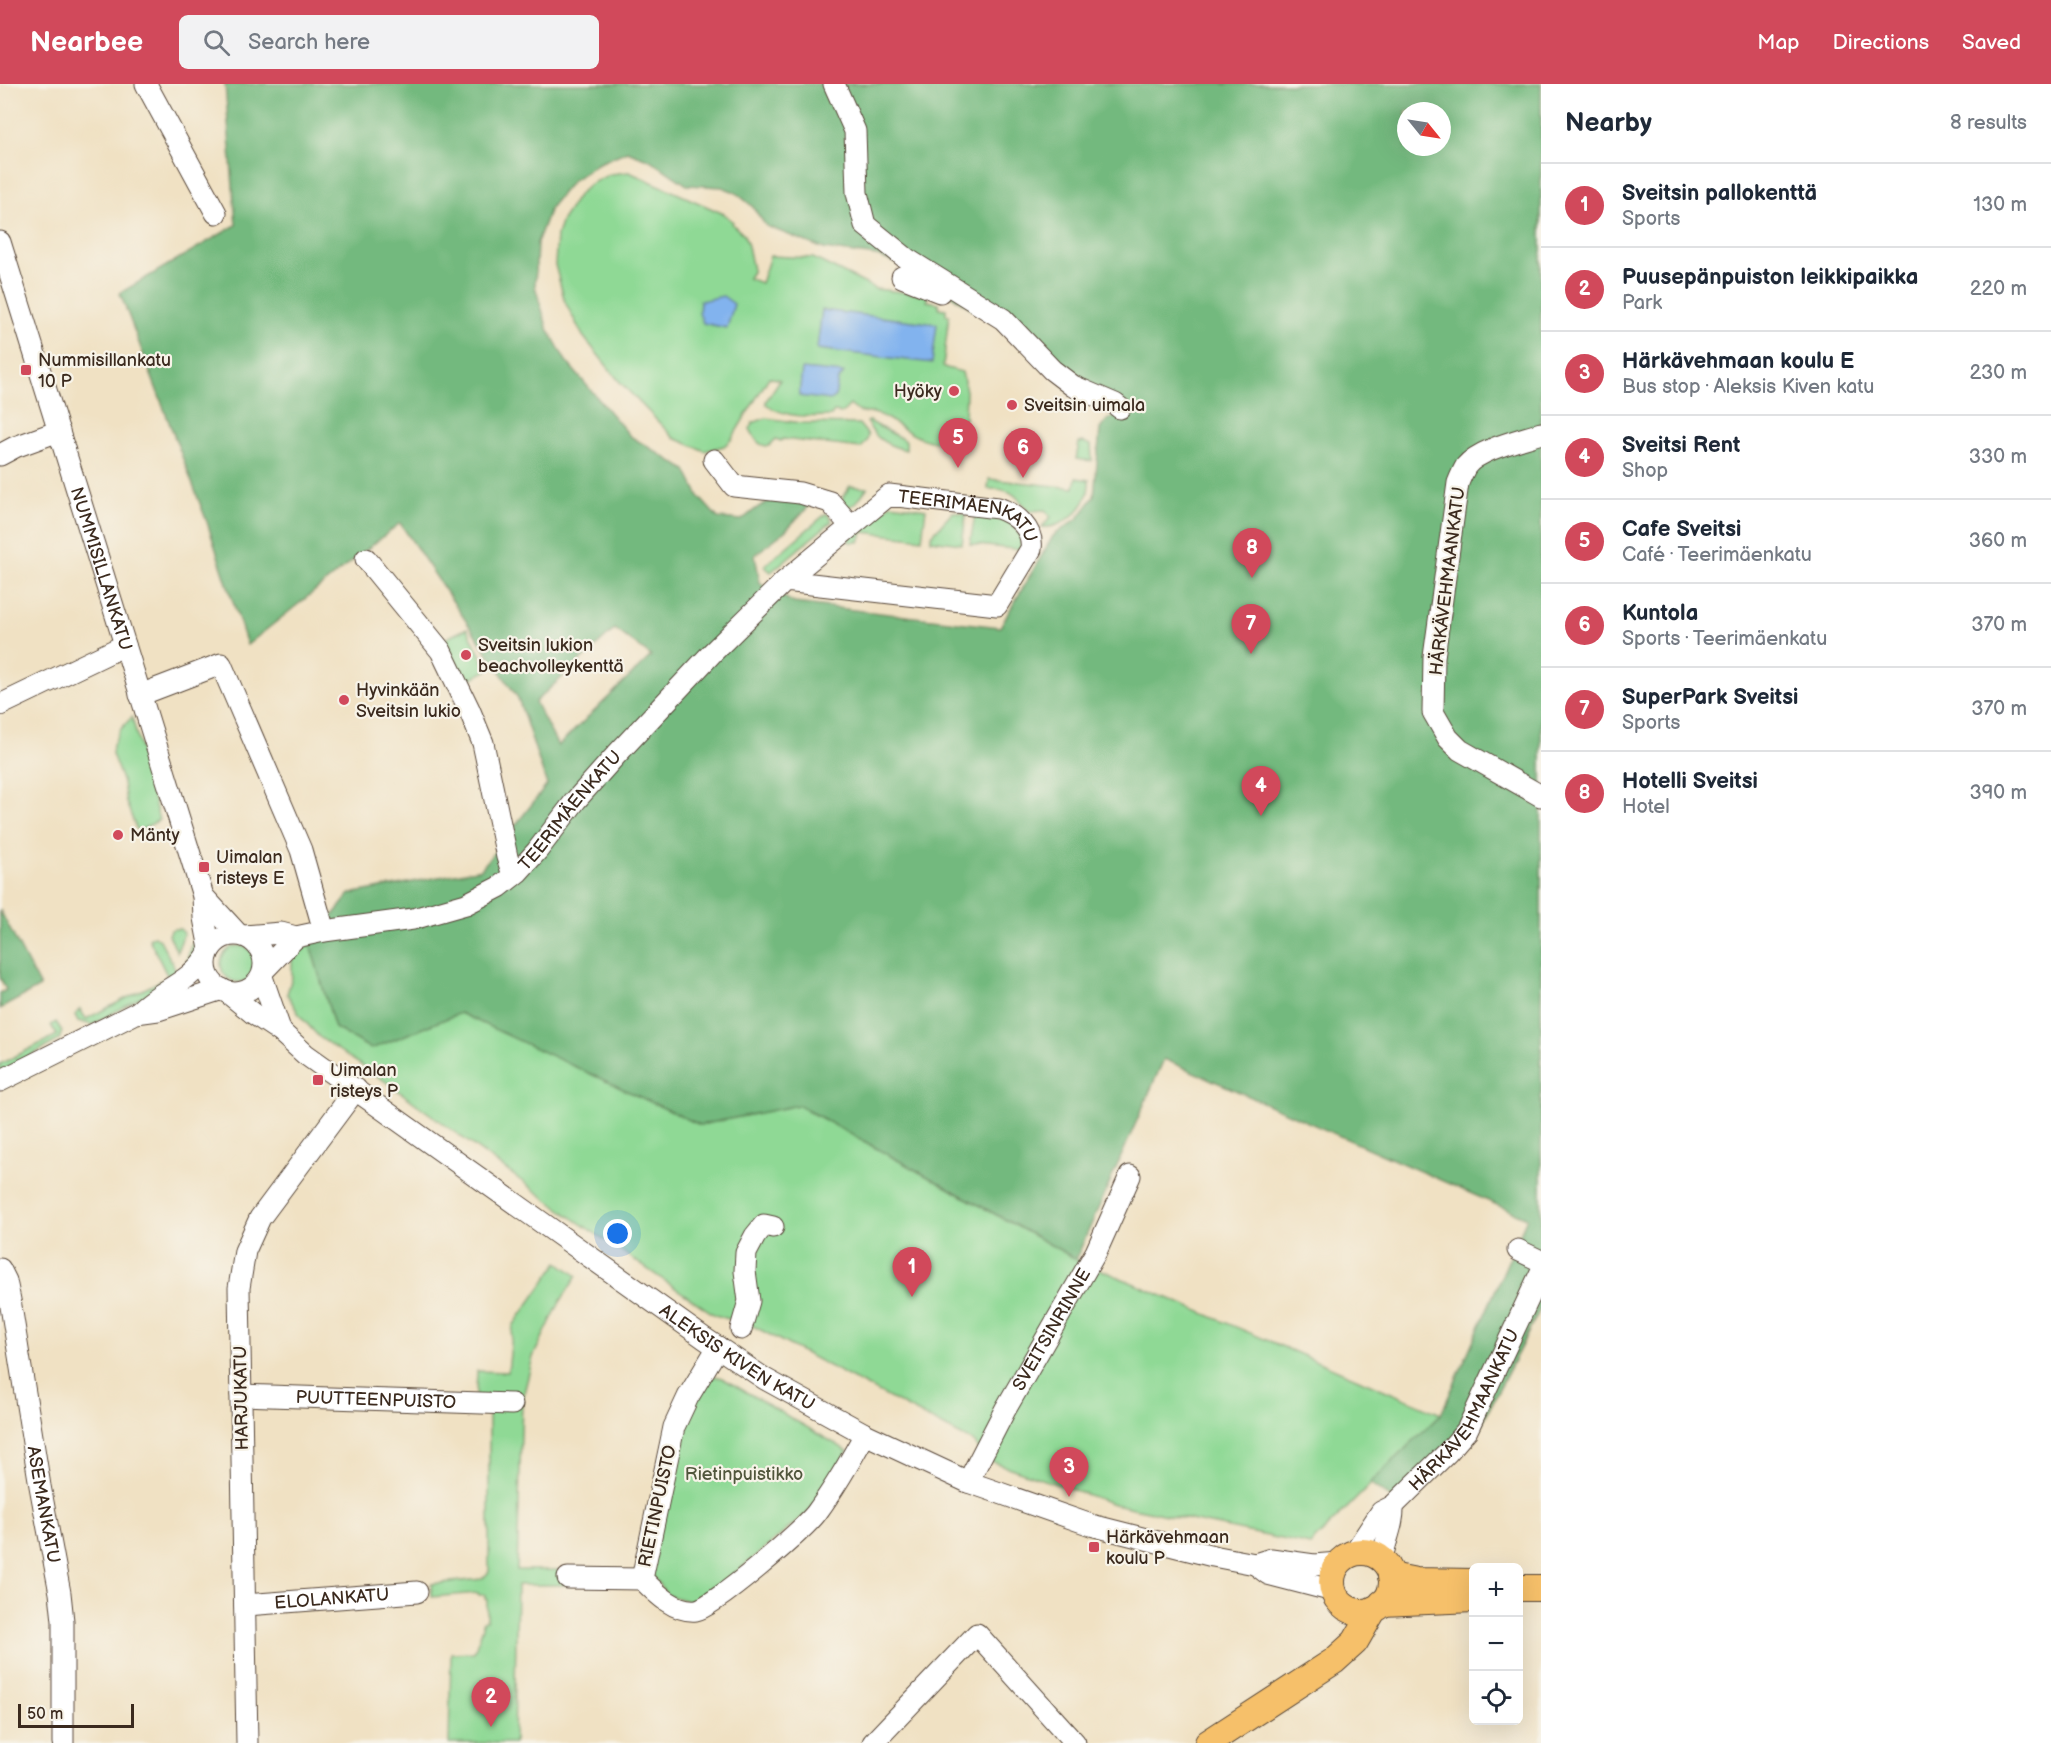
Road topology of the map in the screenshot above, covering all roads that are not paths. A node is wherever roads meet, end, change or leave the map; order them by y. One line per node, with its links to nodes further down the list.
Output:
1 (146, 84): 3 (street)
2 (834, 84): 6 (street)
3 (216, 213)
4 (0, 242): 8 (street, NUMMISILLANKATU)
5 (902, 277): 6 (street)
6 (966, 295): 7 (street)
7 (1120, 408)
8 (59, 431): 10 (street); 15 (street, NUMMISILLANKATU)
9 (1539, 434): 18 (street, HÄRKÄVEHMAANKATU)
10 (0, 455)
11 (714, 460): 12 (street)
12 (850, 525): 14 (street, TEERIMÄENKATU); 14 (street, TEERIMÄENKATU)
13 (366, 559): 19 (street)
14 (786, 581): 19 (street, TEERIMÄENKATU)
15 (125, 645): 16 (street, NUMMISILLANKATU); 17 (street)
16 (140, 695): 20 (street, NUMMISILLANKATU); 21 (street)
17 (0, 705)
18 (1541, 796)
19 (513, 875): 21 (street, TEERIMÄENKATU)
20 (203, 896): 22 (street, NUMMISILLANKATU); 24 (street, NUMMISILLANKATU)
21 (324, 931): 23 (street, TEERIMÄENKATU)
22 (241, 935): 23 (street, TEERIMÄENKATU); 24 (street); 25 (street)
23 (296, 937): 25 (street)
24 (208, 953): 26 (street); 27 (street)
25 (263, 973): 26 (street); 28 (street, ALEKSIS KIVEN KATU)
26 (224, 991): 27 (street); 28 (street, ALEKSIS KIVEN KATU)
27 (136, 1013): 29 (street)
28 (281, 1032): 30 (street, ALEKSIS KIVEN KATU)
29 (0, 1081)
30 (356, 1089): 38 (street, ALEKSIS KIVEN KATU); 39 (street, HARJUKATU)
31 (1130, 1176): 42 (street, SVEITSINRINNE)
32 (773, 1227): 37 (street)
33 (1518, 1250): 34 (street)
34 (1541, 1261)
35 (0, 1269): 58 (street, ASEMANKATU)
36 (1541, 1272): 43 (street, HÄRKÄVEHMAANKATU)
37 (741, 1329)
38 (718, 1347): 41 (street, ALEKSIS KIVEN KATU); 48 (street, RIETINPUISTO)
39 (241, 1395): 40 (street, PUUTTEENPUISTO); 55 (street, HARJUKATU)
40 (512, 1404)
41 (865, 1434): 42 (street, ALEKSIS KIVEN KATU); 48 (street, RIETINPUISTO)
42 (968, 1482): 45 (street, ALEKSIS KIVEN KATU)
43 (1393, 1506): 44 (street, HÄRKÄVEHMAANKATU); 46 (street, HÄRKÄVEHMAANKATU)
44 (1346, 1558): 45 (street, ALEKSIS KIVEN KATU); 46 (main road); 53 (main road)
45 (1255, 1563): 53 (street, ALEKSIS KIVEN KATU)
46 (1386, 1568): 49 (main road); 56 (main road)
47 (568, 1578): 48 (street)
48 (642, 1579)
49 (1469, 1582)
50 (1523, 1588): 51 (main road)
51 (1541, 1588)
52 (417, 1592): 55 (street, ELOLANKATU)
53 (1340, 1599): 56 (main road); 57 (main road)
54 (1469, 1599): 56 (main road)
55 (245, 1605): 59 (street, HARJUKATU)
56 (1378, 1606): 57 (main road)
57 (1334, 1661): 62 (main road)
58 (63, 1743)
59 (247, 1743)
60 (873, 1743): 61 (street)
61 (1076, 1743)
62 (1208, 1743)

